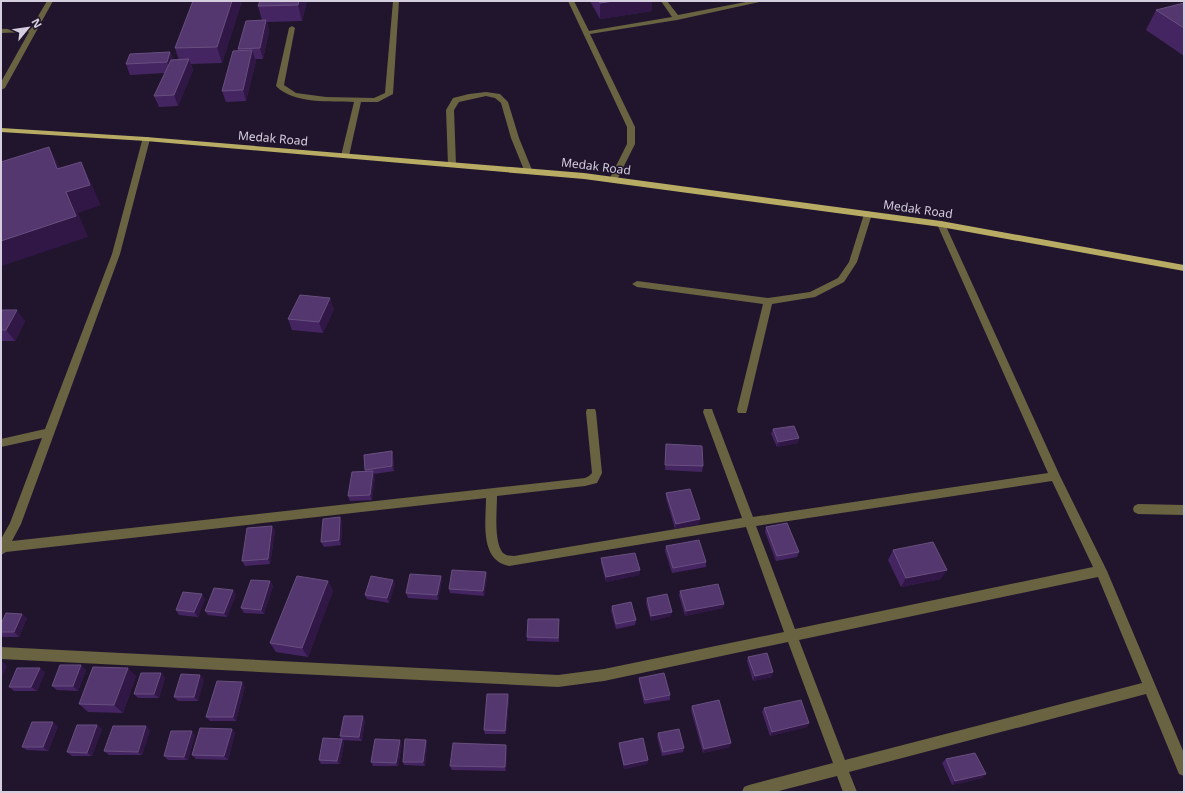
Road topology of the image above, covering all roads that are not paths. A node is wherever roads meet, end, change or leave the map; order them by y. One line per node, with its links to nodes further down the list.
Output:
1 (50, 1): 8 (street)
2 (396, 1): 12 (street)
3 (571, 1): 10 (street)
4 (664, 1): 6 (street)
5 (761, 1): 6 (street)
6 (676, 18): 10 (street)
7 (292, 28): 12 (street)
8 (34, 30): 9 (street); 11 (street)
9 (1, 31)
10 (587, 33): 18 (street)
11 (1, 88)
12 (358, 100): 15 (street)
13 (1, 130): 14 (main road, Medak Road)
14 (146, 139): 15 (main road, Medak Road); 27 (street)
15 (345, 156): 16 (main road, Medak Road)
16 (452, 165): 17 (main road, Medak Road); 17 (street)
17 (528, 170): 18 (main road, Medak Road)
18 (613, 180): 19 (main road, Medak Road)
19 (868, 214): 20 (main road, Medak Road); 23 (street)
20 (941, 224): 21 (main road, Medak Road); 29 (street)
21 (1184, 268)
22 (637, 284): 23 (street)
23 (768, 301): 24 (street)
24 (742, 410)
25 (591, 412): 30 (street)
26 (708, 412): 33 (street)
27 (50, 432): 28 (street); 34 (street)
28 (1, 443)
29 (1055, 476): 33 (street); 37 (street)
30 (492, 492): 33 (street); 36 (street)
31 (1138, 509): 32 (street)
32 (1184, 510)
33 (749, 522): 38 (street)
34 (15, 524): 35 (street); 36 (street)
35 (1, 530)
36 (2, 548)
37 (1100, 571): 38 (street); 40 (street)
38 (792, 636): 39 (street); 41 (street)
39 (1, 653)
40 (1150, 687): 41 (street); 42 (street)
41 (841, 767): 43 (street); 44 (street)
42 (1184, 770)
43 (749, 792)
44 (850, 792)

